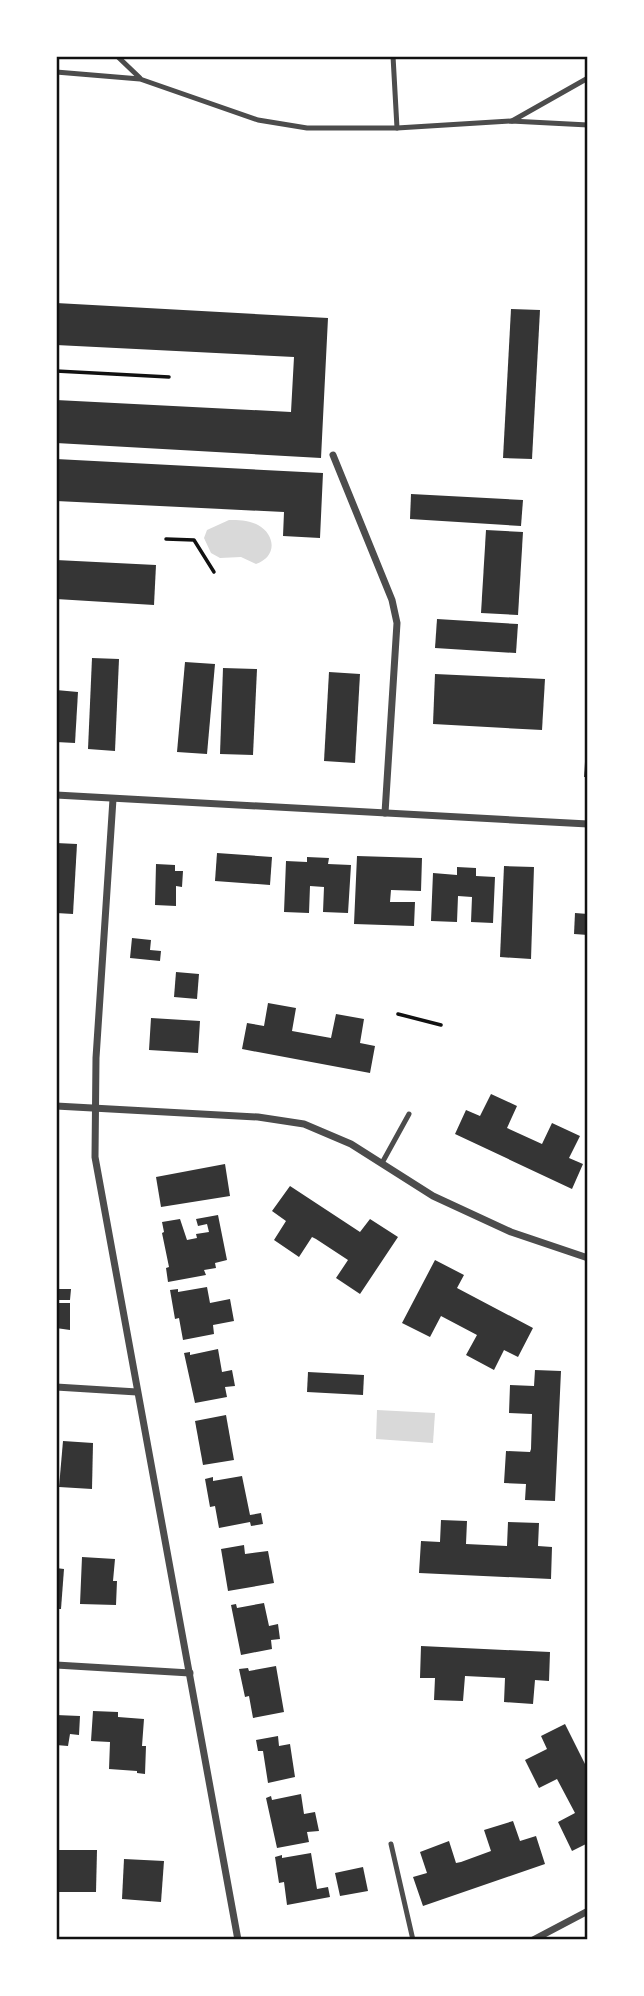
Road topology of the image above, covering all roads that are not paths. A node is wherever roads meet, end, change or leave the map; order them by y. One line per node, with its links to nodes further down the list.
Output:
1 (117, 56): 5 (lane)
2 (393, 56): 8 (lane)
3 (56, 72): 5 (lane)
4 (588, 78): 6 (lane)
5 (140, 79): 8 (lane)
6 (511, 121): 7 (lane); 8 (lane)
7 (588, 125)
8 (397, 128)
9 (333, 455): 12 (street)
10 (56, 795): 11 (street)
11 (113, 799): 12 (street); 15 (street)
12 (385, 813): 13 (street)
13 (588, 824)
14 (56, 1106): 15 (street)
15 (95, 1108): 17 (street); 20 (street)
16 (409, 1114): 17 (lane)
17 (382, 1163): 18 (street)
18 (588, 1258)
19 (56, 1387): 20 (street)
20 (136, 1392): 22 (street)
21 (56, 1665): 22 (street)
22 (190, 1673): 25 (street)
23 (391, 1844): 26 (lane)
24 (588, 1911): 27 (street)
25 (238, 1940)
26 (413, 1940)
27 (533, 1940)

